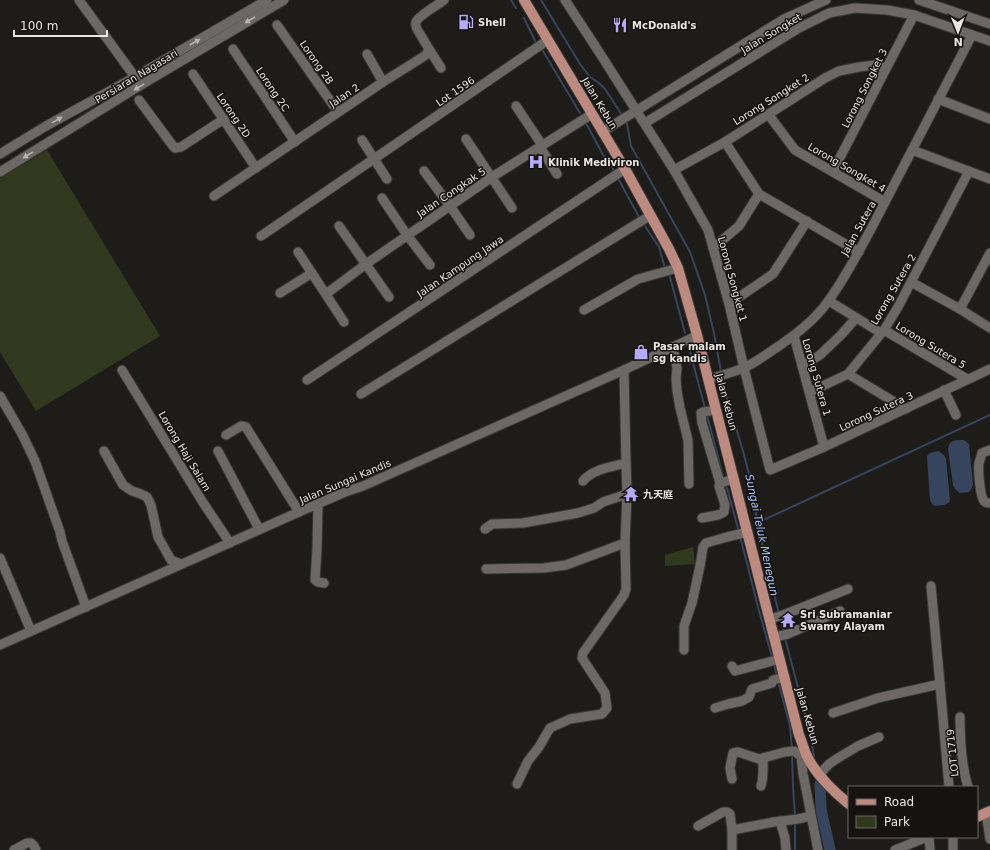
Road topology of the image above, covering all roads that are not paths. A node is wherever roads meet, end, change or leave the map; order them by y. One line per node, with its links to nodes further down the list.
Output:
1 (79, 0): 21 (street)
2 (267, 0): 21 (street, Persiaran Nagasari, one-way to 2)
3 (444, 0): 16 (street)
4 (524, 0): 13 (main road, Jalan Kebun)
5 (565, 0): 27 (street, Lorong Songket 1)
6 (826, 0): 27 (street, Jalan Songket)
7 (919, 0): 10 (street)
8 (278, 1): 48 (street, Persiaran Nagasari, one-way to 48)
9 (914, 15): 12 (street, Jalan Songket); 19 (street, Lorong Songket 3); 32 (street, Jalan Songket)
10 (990, 24)
11 (277, 25): 26 (street, Lorong 2B)
12 (972, 35): 14 (street, Jalan Songket); 23 (street, Jalan Sutera)
13 (548, 40): 28 (main road, Jalan Kebun); 41 (street, Lot 1596)
14 (990, 41)
15 (232, 49): 36 (street, Lorong 2C)
16 (429, 49): 18 (street); 22 (street, Jalan 2)
17 (367, 54): 22 (street)
18 (441, 68)
19 (886, 68): 29 (street, Lorong Songket 2); 46 (street, Lorong Songket 3)
20 (193, 74): 30 (street, Lorong 2D)
21 (135, 77): 40 (street, Persiaran Nagasari, one-way to 21)
22 (383, 82): 26 (street, Jalan 2)
23 (938, 99): 31 (street); 39 (street, Jalan Sutera)
24 (139, 100): 30 (street)
25 (516, 106): 38 (street)
26 (338, 112): 36 (street, Jalan 2)
27 (633, 113): 32 (street, Lorong Songket 1); 33 (street, Jalan Songket)
28 (592, 114): 33 (main road, Jalan Kebun); 38 (street, Jalan Congkak 5)
29 (768, 114): 37 (street, Lorong Songket 2); 46 (street, Lorong Songket 4)
30 (224, 119): 42 (street, Lorong 2D)
31 (990, 119)
32 (644, 123): 44 (street, Lorong Songket 1)
33 (602, 132): 43 (main road, Jalan Kebun)
34 (466, 139): 50 (street)
35 (362, 140): 41 (street)
36 (295, 142): 42 (street, Jalan 2)
37 (725, 142): 44 (street, Lorong Songket 2); 53 (street)
38 (541, 146): 49 (street); 50 (street, Jalan Congkak 5)
39 (912, 150): 47 (street); 56 (street, Jalan Sutera)
40 (0, 154)
41 (374, 159): 51 (street); 64 (street, Lot 1596)
42 (256, 168): 54 (street, Jalan 2)
43 (625, 169): 59 (main road, Jalan Kebun); 96 (street, Jalan Kampung Jawa)
44 (674, 170): 65 (street, Lorong Songket 1)
45 (424, 171): 57 (street)
46 (833, 171): 56 (street, Lorong Songket 4)
47 (969, 171): 52 (street); 73 (street, Lorong Sutera 2)
48 (0, 172)
49 (558, 174)
50 (492, 177): 57 (street, Jalan Congkak 5); 58 (street)
51 (387, 179)
52 (990, 179)
53 (759, 194): 60 (street); 65 (street)
54 (214, 196)
55 (382, 198): 62 (street)
56 (885, 202): 67 (street, Jalan Sutera)
57 (450, 206): 62 (street, Jalan Congkak 5); 63 (street)
58 (512, 208)
59 (651, 215): 71 (main road, Jalan Kebun); 99 (street)
60 (807, 221): 67 (street); 78 (street)
61 (339, 226): 69 (street)
62 (407, 235): 69 (street, Jalan Congkak 5); 70 (street)
63 (470, 235)
64 (261, 236)
65 (713, 248): 78 (street, Lorong Songket 1)
66 (298, 252): 72 (street)
67 (858, 252): 77 (street, Jalan Sutera)
68 (990, 253): 79 (street)
69 (366, 264): 75 (street, Jalan Congkak 5); 76 (street)
70 (430, 265)
71 (678, 268): 80 (street); 85 (main road, Jalan Kebun)
72 (312, 273): 74 (street); 75 (street)
73 (911, 282): 79 (street); 84 (street, Lorong Sutera 2)
74 (280, 293)
75 (326, 294): 82 (street)
76 (389, 297)
77 (829, 300): 81 (street, Lorong Sutera 5); 86 (street, Jalan Sutera)
78 (730, 304): 89 (street, Lorong Songket 1)
79 (960, 309): 83 (street)
80 (584, 310)
81 (856, 318): 84 (street, Lorong Sutera 5); 88 (street)
82 (344, 322)
83 (990, 328)
84 (882, 331): 93 (street, Lorong Sutera 2); 95 (street, Lorong Sutera 5)
85 (697, 335): 87 (street, Jalan Sungai Kandis); 94 (main road, Jalan Kebun)
86 (794, 336): 88 (street, Lorong Sutera 1); 89 (street, Jalan Sutera)
87 (672, 347): 92 (street, Jalan Sungai Kandis); 113 (street)
88 (802, 366): 98 (street, Lorong Sutera 1)
89 (744, 368): 94 (street, Jalan Sutera); 110 (street, Lorong Songket 1)
90 (990, 369): 95 (street, Lorong Sutera 3)
91 (122, 370): 122 (street, Lorong Haji Salam)
92 (624, 370): 109 (street); 116 (street, Jalan Sungai Kandis)
93 (848, 374): 98 (street, Lorong Sutera 2); 101 (street)
94 (718, 376): 102 (main road, Jalan Kebun)
95 (967, 379): 97 (street, Lorong Sutera 3)
96 (307, 380)
97 (944, 390): 101 (street, Lorong Sutera 3); 103 (street)
98 (810, 392): 105 (street, Lorong Sutera 1)
99 (361, 394)
100 (0, 396): 130 (street)
101 (906, 409): 105 (street, Lorong Sutera 3)
102 (709, 411): 112 (main road, Jalan Kebun); 112 (street)
103 (956, 415)
104 (226, 435): 117 (street)
105 (824, 447): 110 (street, Lorong Sutera 3)
106 (990, 450): 115 (street)
107 (218, 451): 120 (street)
108 (104, 452): 125 (street)
109 (626, 463): 111 (street); 114 (street)
110 (770, 470)
111 (583, 481)
112 (726, 481): 118 (street); 121 (main road, Jalan Kebun)
113 (689, 484)
114 (627, 494): 119 (street); 123 (street)
115 (988, 503)
116 (318, 504): 117 (street, Jalan Sungai Kandis); 127 (street)
117 (299, 512): 120 (street, Jalan Sungai Kandis)
118 (702, 518)
119 (485, 529)
120 (259, 530): 122 (street, Jalan Sungai Kandis)
121 (742, 534): 132 (main road, Jalan Kebun); 136 (street)
122 (230, 543): 125 (street, Jalan Sungai Kandis)
123 (625, 543): 126 (street); 149 (street)
124 (0, 558): 133 (street)
125 (182, 564): 130 (street, Jalan Sungai Kandis)
126 (486, 569)
127 (324, 583)
128 (931, 586): 140 (street)
129 (848, 589): 132 (street)
130 (86, 607): 133 (street, Jalan Sungai Kandis)
131 (840, 611): 134 (street)
132 (778, 617): 134 (main road, Jalan Kebun)
133 (31, 631): 135 (street, Jalan Sungai Kandis)
134 (782, 635): 137 (main road, Jalan Kebun)
135 (0, 645)
136 (684, 650)
137 (775, 660): 138 (street); 139 (main road, Jalan Kebun)
138 (732, 666)
139 (780, 678): 141 (street); 145 (main road, Jalan Kebun)
140 (940, 684): 142 (street); 151 (street)
141 (715, 708)
142 (833, 713)
143 (960, 717): 152 (street, LOT 1719)
144 (879, 737): 147 (street)
145 (798, 754): 146 (street); 147 (main road, Jalan Kebun); 155 (street)
146 (763, 758): 148 (street); 150 (street)
147 (819, 774): 153 (main road, Jalan Kebun)
148 (732, 779)
149 (517, 784)
150 (761, 786)
151 (948, 786)
152 (968, 786)
153 (848, 803)
154 (984, 814): 162 (street)
155 (811, 816): 156 (street); 168 (street)
156 (780, 821): 158 (street); 167 (street)
157 (698, 826): 158 (street)
158 (732, 830): 166 (street)
159 (927, 838): 163 (street)
160 (928, 838): 170 (street)
161 (953, 838): 171 (street)
162 (990, 840)
163 (915, 846): 169 (street)
164 (14, 850): 165 (street)
165 (36, 850)
166 (732, 850)
167 (786, 850)
168 (818, 850)
169 (895, 850)
170 (930, 850)
171 (953, 850)

